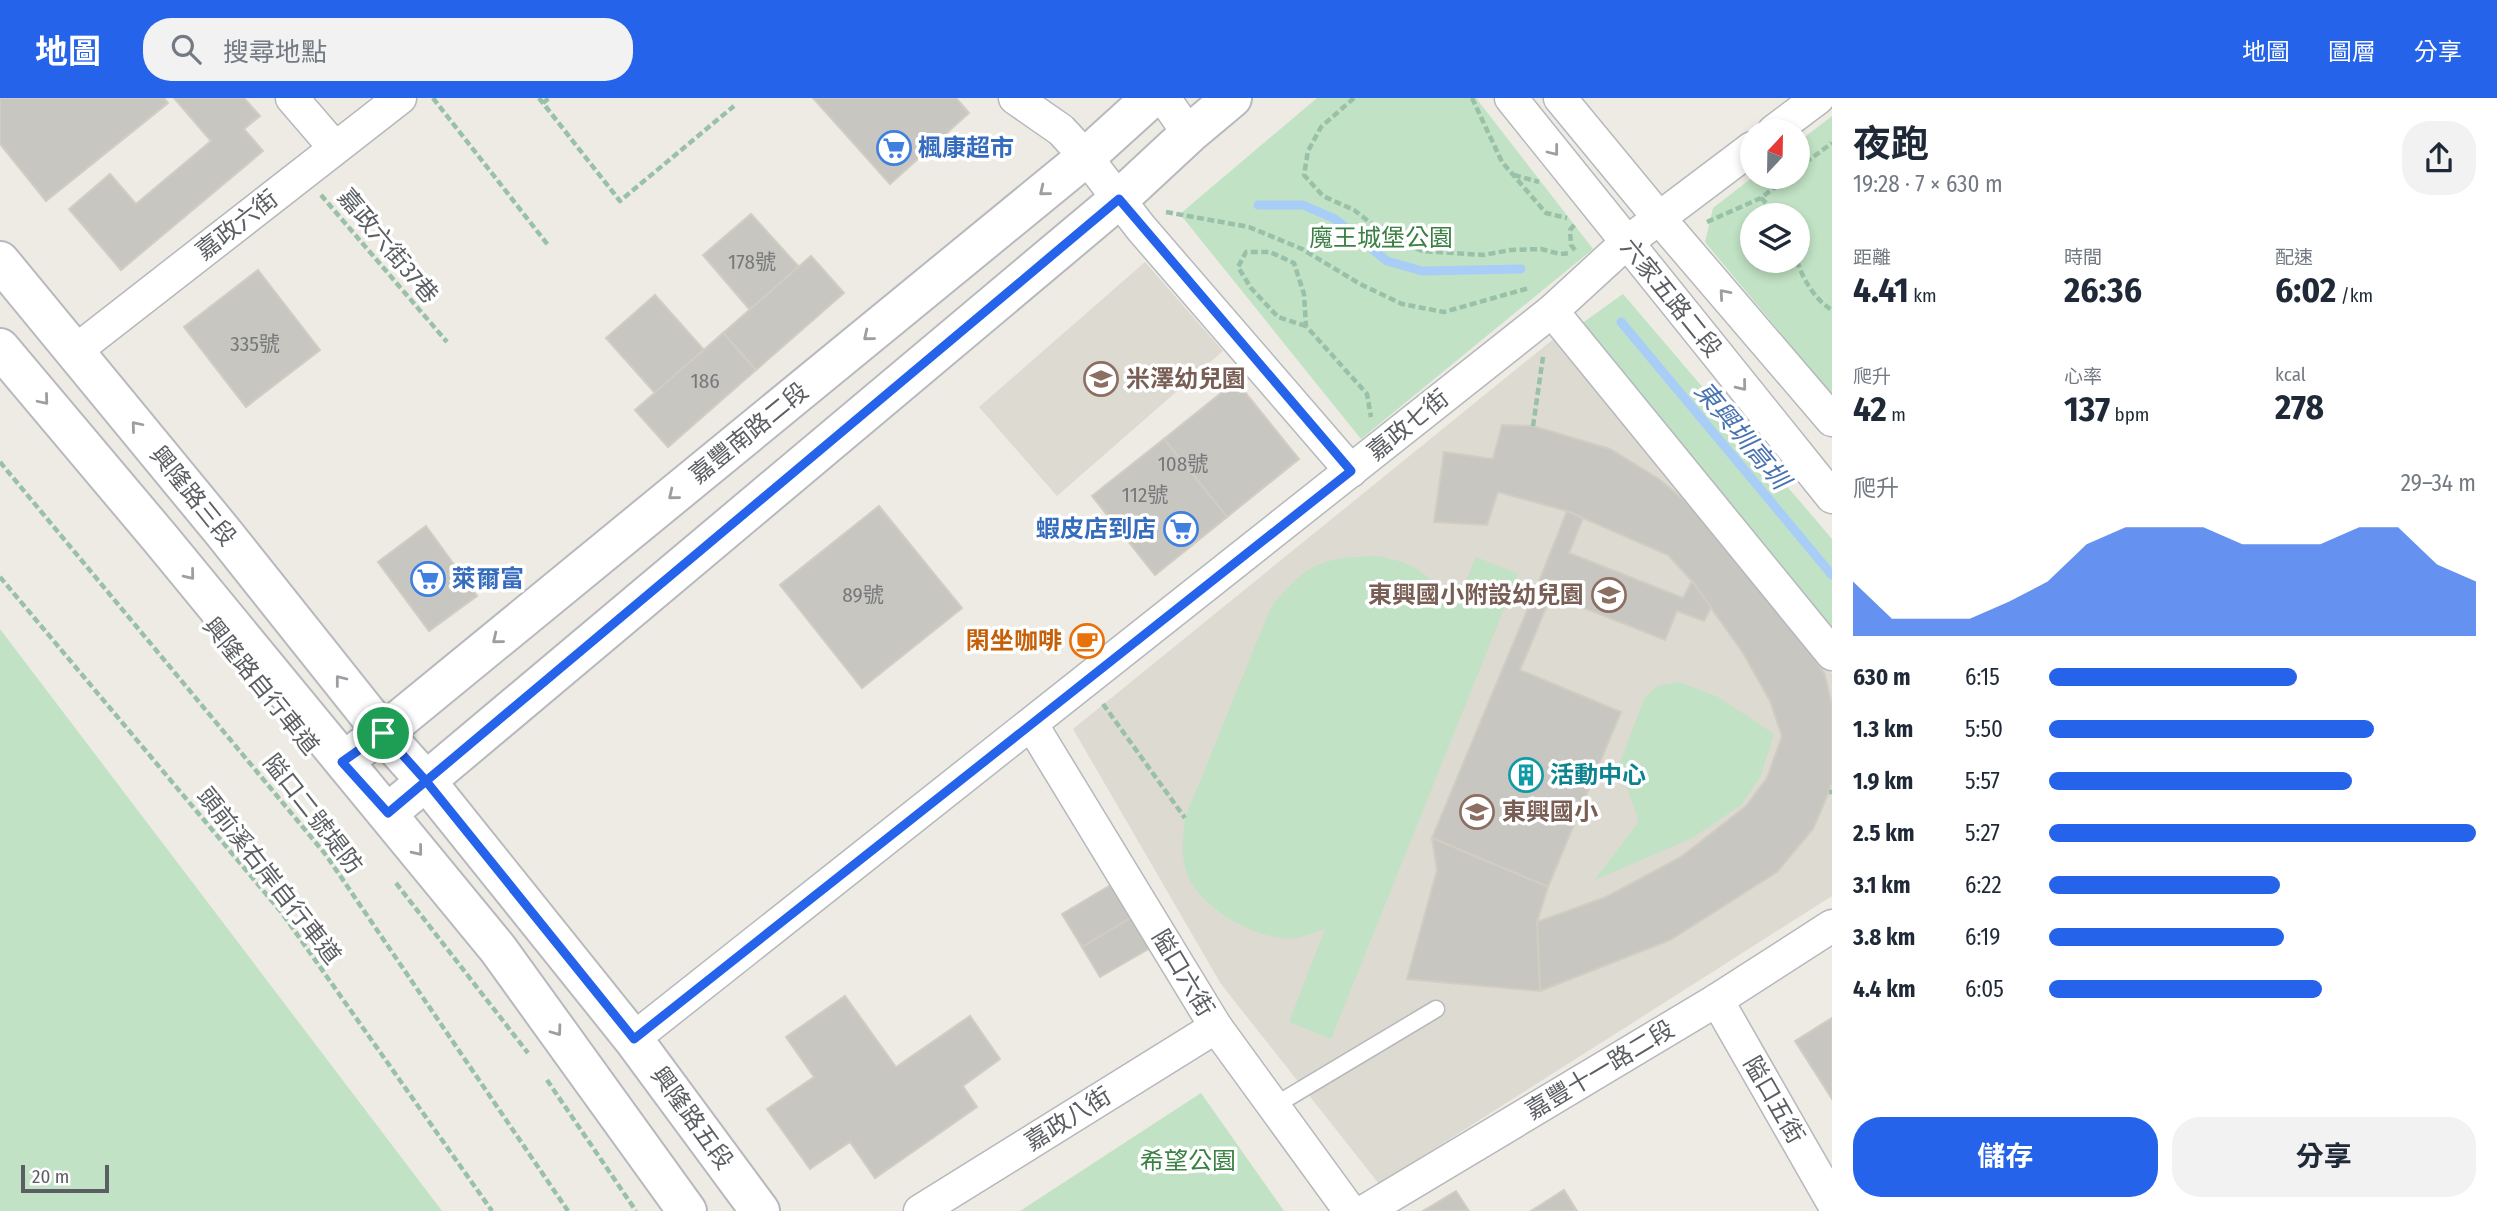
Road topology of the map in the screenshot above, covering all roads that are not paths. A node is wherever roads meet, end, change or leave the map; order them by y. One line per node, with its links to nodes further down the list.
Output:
1 (292, 98): 12 (street)
2 (400, 98): 12 (street, 嘉政六街)
3 (1014, 98): 13 (street)
4 (1151, 98): 13 (street, 嘉豐南路二段)
5 (1164, 98): 11 (street)
6 (1232, 98): 11 (street)
7 (1511, 98): 17 (street, 六家五路二段, one-way to 17)
8 (1560, 98): 16 (street, 六家五路二段)
9 (1818, 98): 10 (street)
10 (1790, 119)
11 (1189, 134): 15 (street)
12 (335, 148): 21 (street, 嘉政六街)
13 (1086, 157): 15 (street); 27 (street, 嘉豐南路二段, one-way to 27)
14 (1740, 157): 16 (street, 嘉政七街)
15 (1119, 199): 23 (street); 29 (street)
16 (1659, 218): 17 (street, 嘉政七街); 22 (street, 六家五路二段, one-way to 16)
17 (1626, 243): 19 (street, 嘉政七街); 24 (street, 六家五路二段, one-way to 24)
18 (0, 261): 21 (street, 興隆路三段)
19 (1552, 311): 23 (street, 嘉政七街); 25 (street)
20 (0, 348): 28 (street, one-way to 28)
21 (74, 352): 27 (street, 興隆路三段, one-way to 21)
22 (1832, 420)
23 (1351, 471): 26 (street, 嘉政七街)
24 (1832, 497)
25 (1832, 654)
26 (1032, 725): 34 (street, 隘口六街); 35 (street, 嘉政七街)
27 (383, 733): 28 (street, 嘉豐南路二段); 29 (street, 興隆路五段)
28 (342, 762): 30 (street)
29 (426, 781): 30 (street); 35 (street, 興隆路五段)
30 (388, 813): 38 (street, one-way to 38)
31 (1832, 926): 32 (street, 嘉豐十一路二段)
32 (1717, 1000): 37 (street, 隘口五街); 42 (street, 嘉豐十一路二段)
33 (1436, 1009): 36 (lane)
34 (1216, 1027): 36 (street, 隘口六街); 40 (street, 嘉政八街)
35 (634, 1039): 39 (street, 興隆路五段)
36 (1274, 1106): 41 (street, 隘口六街)
37 (1832, 1201)
38 (687, 1211)
39 (760, 1211)
40 (920, 1211)
41 (1350, 1211)
42 (1365, 1211)

